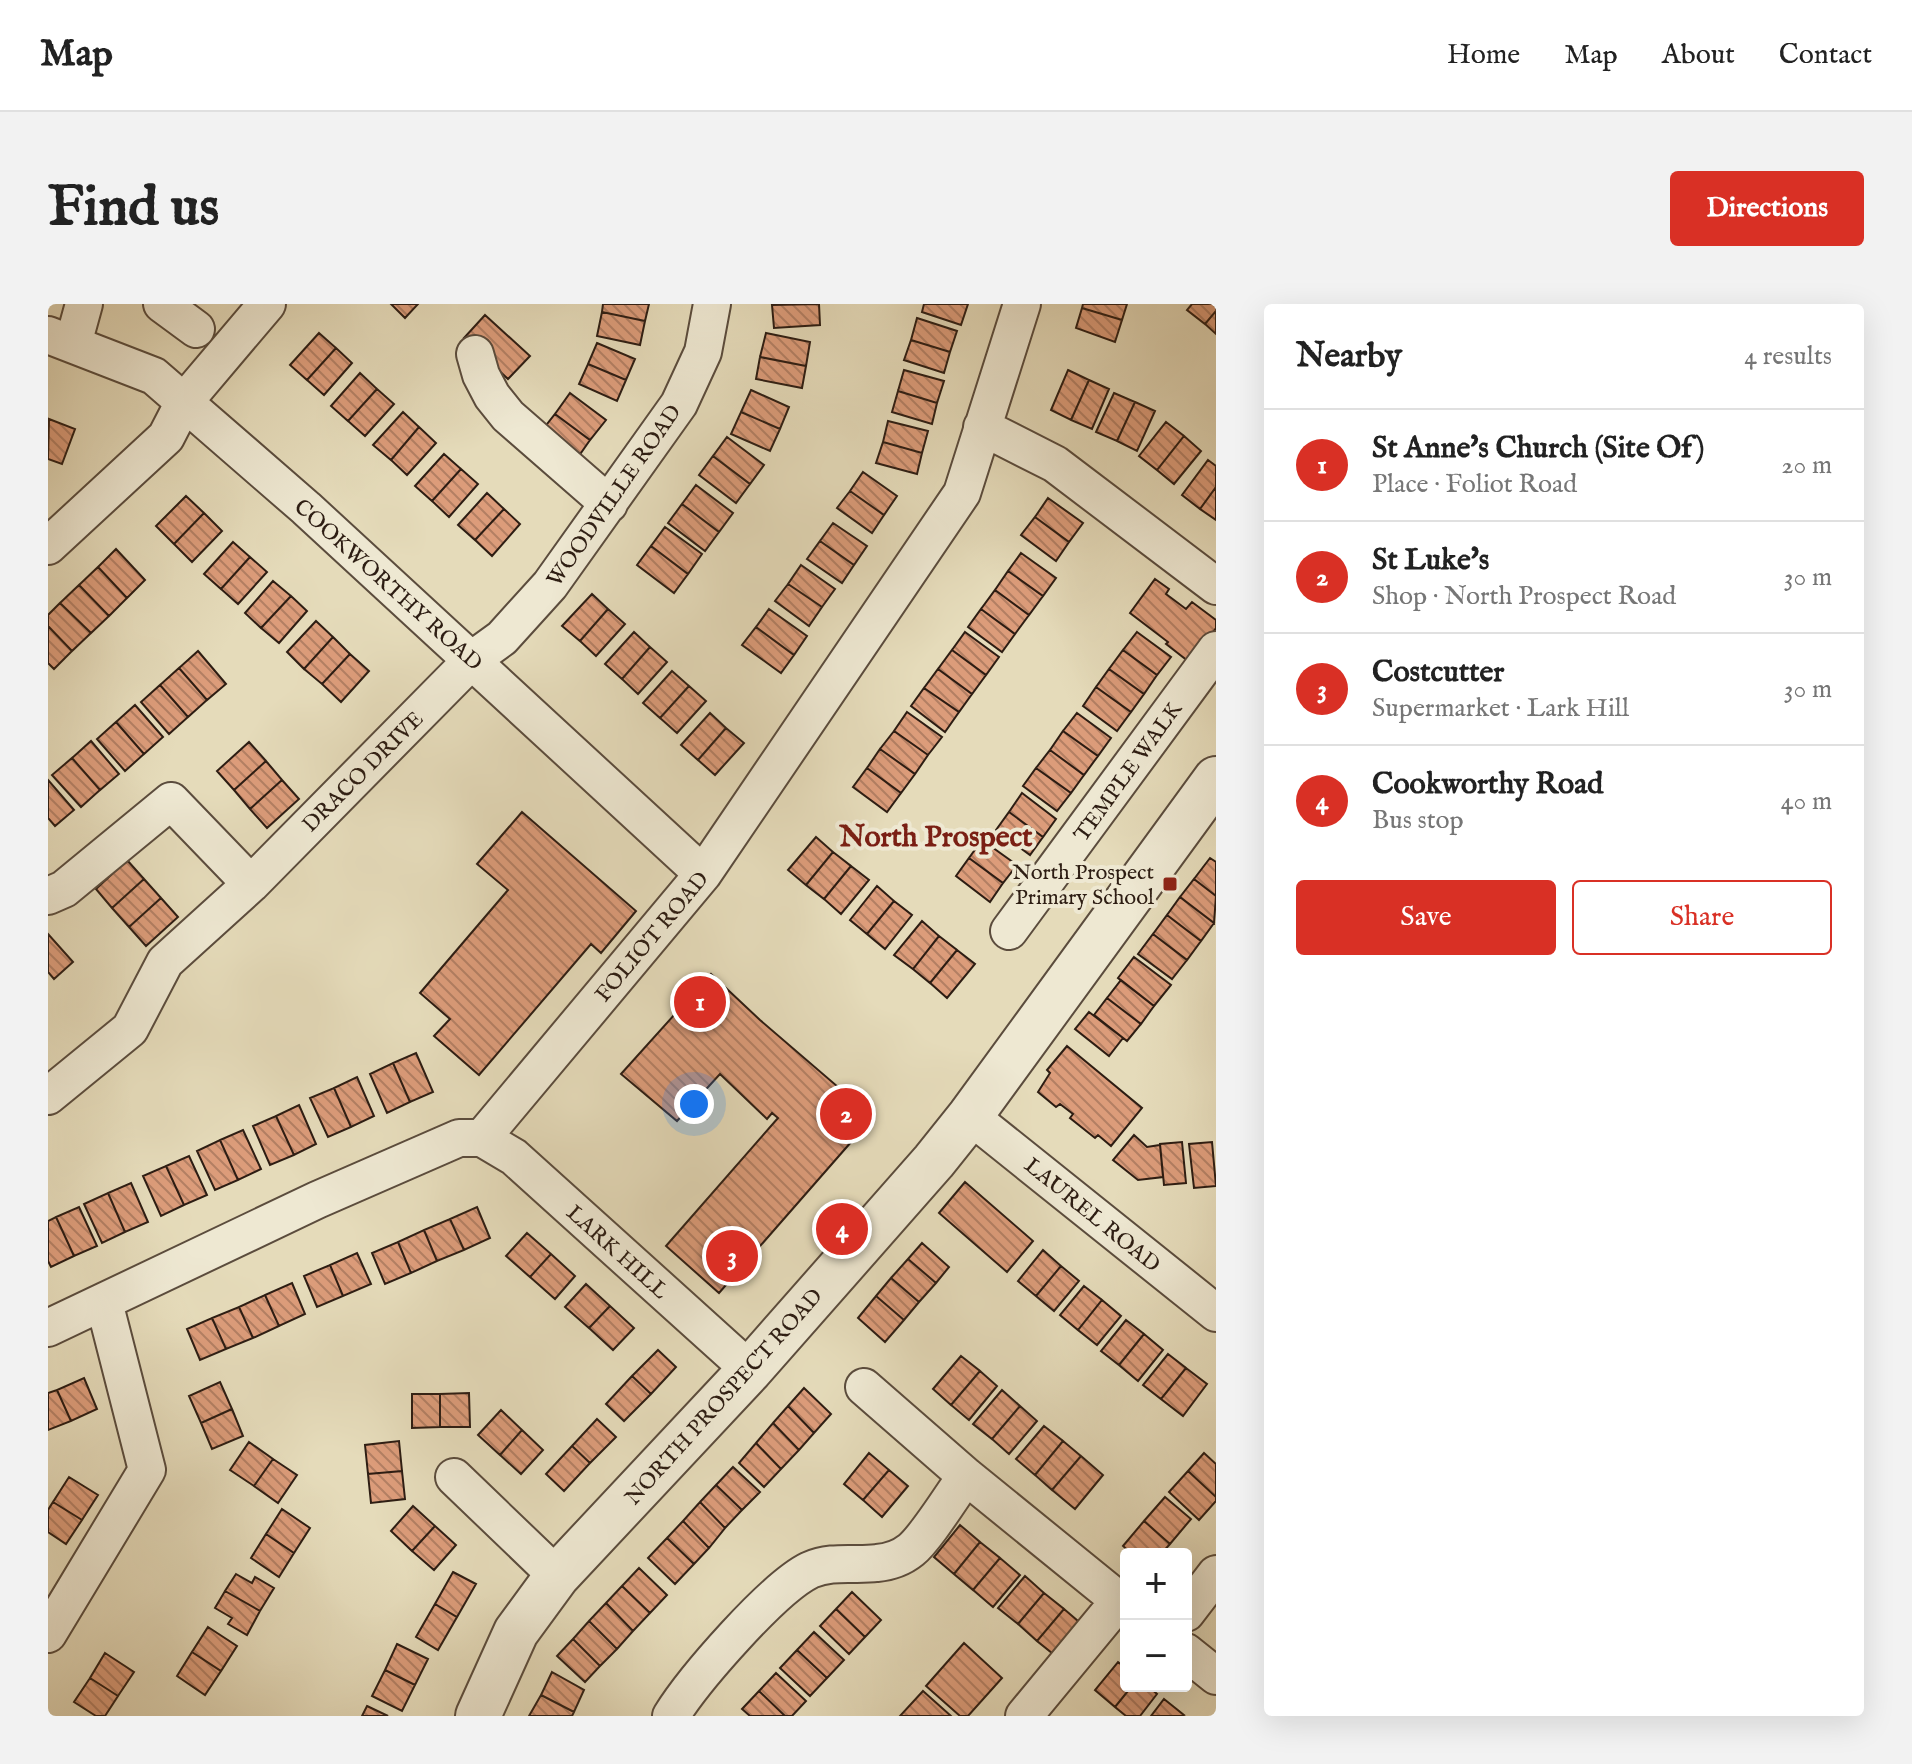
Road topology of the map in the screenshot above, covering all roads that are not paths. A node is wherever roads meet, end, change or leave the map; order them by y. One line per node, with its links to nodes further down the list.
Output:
1 (84, 304): 7 (street)
2 (162, 304): 6 (street)
3 (267, 304): 9 (street)
4 (712, 304): 11 (street, WOODVILLE ROAD)
5 (1022, 304): 10 (street, FOLIOT ROAD)
6 (196, 329)
7 (60, 339): 9 (street, COOKWORTHY ROAD)
8 (475, 354): 11 (street)
9 (184, 402): 12 (street); 15 (street, COOKWORTHY ROAD)
10 (982, 427): 13 (street); 17 (street, FOLIOT ROAD)
11 (609, 504): 15 (street, WOODVILLE ROAD)
12 (48, 546)
13 (1216, 586)
14 (1216, 650): 20 (street, TEMPLE WALK)
15 (473, 659): 17 (street, COOKWORTHY ROAD); 18 (street, DRACO DRIVE)
16 (1216, 779): 22 (street, NORTH PROSPECT ROAD)
17 (703, 874): 23 (street, FOLIOT ROAD)
18 (251, 884): 19 (street); 21 (street, DRACO DRIVE)
19 (48, 896)
20 (1009, 931)
21 (48, 1096)
22 (970, 1116): 25 (street, LAUREL ROAD); 27 (street, NORTH PROSPECT ROAD)
23 (482, 1138): 24 (street); 27 (street, LARK HILL)
24 (104, 1302): 26 (street); 36 (street)
25 (1214, 1307)
26 (48, 1328)
27 (750, 1370): 32 (street, NORTH PROSPECT ROAD)
28 (864, 1387): 29 (street)
29 (966, 1476): 33 (street); 40 (street)
30 (454, 1477): 32 (street)
31 (1216, 1574): 35 (street)
32 (557, 1576): 39 (street, NORTH PROSPECT ROAD)
33 (1120, 1601)
34 (1120, 1605): 41 (street)
35 (1192, 1605)
36 (48, 1634)
37 (1192, 1657): 38 (street)
38 (1216, 1676)
39 (478, 1716)
40 (671, 1716)
41 (1024, 1716)

